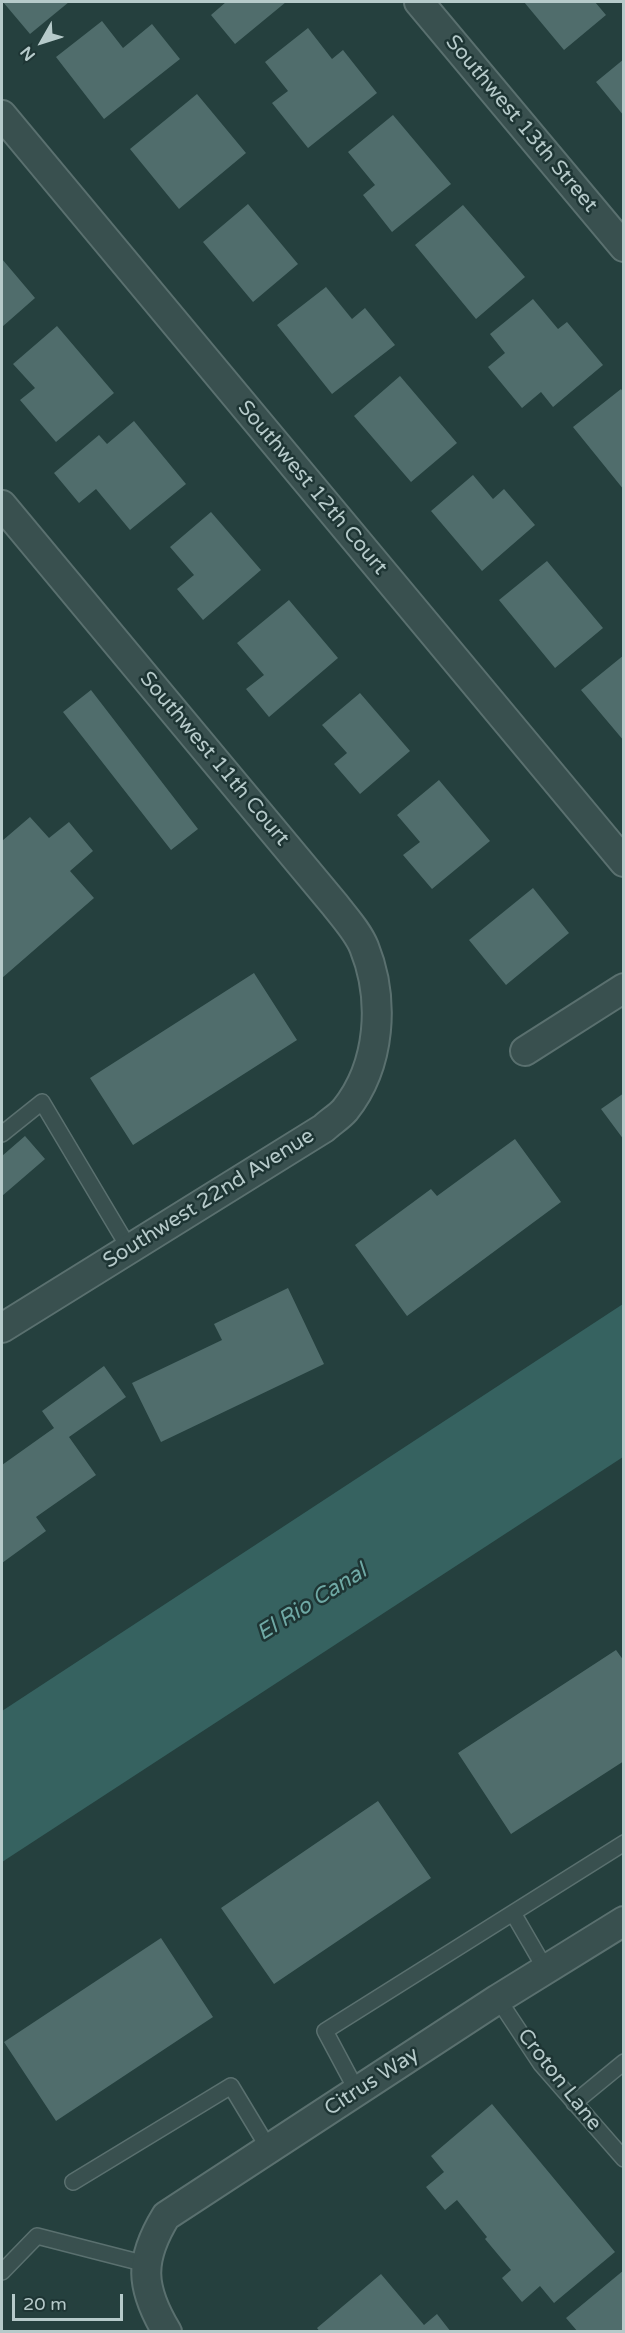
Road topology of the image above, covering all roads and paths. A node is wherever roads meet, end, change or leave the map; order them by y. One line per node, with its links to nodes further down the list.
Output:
1 (419, 2): 3 (street, Southwest 13th Street)
2 (2, 115): 5 (street, Southwest 12th Court)
3 (624, 247)
4 (2, 504): 7 (street, Southwest 11th Court)
5 (624, 862)
6 (624, 988): 8 (street)
7 (375, 1036): 10 (street, Southwest 22nd Avenue)
8 (525, 1051)
9 (2, 1134): 10 (lane)
10 (129, 1248): 11 (street, Southwest 22nd Avenue)
11 (2, 1328)
12 (624, 1843): 13 (lane)
13 (513, 1913): 15 (lane); 18 (lane)
14 (624, 1921): 15 (street, Citrus Way)
15 (546, 1970): 16 (street, Citrus Way)
16 (498, 1999): 18 (street, Citrus Way); 19 (lane, Croton Lane)
17 (624, 2062): 19 (lane)
18 (357, 2091): 20 (street, Citrus Way)
19 (574, 2103): 21 (lane, Croton Lane)
20 (269, 2149): 22 (lane); 23 (street, Citrus Way)
21 (624, 2159)
22 (73, 2182)
23 (146, 2264): 24 (lane); 25 (street)
24 (2, 2272)
25 (168, 2331)

